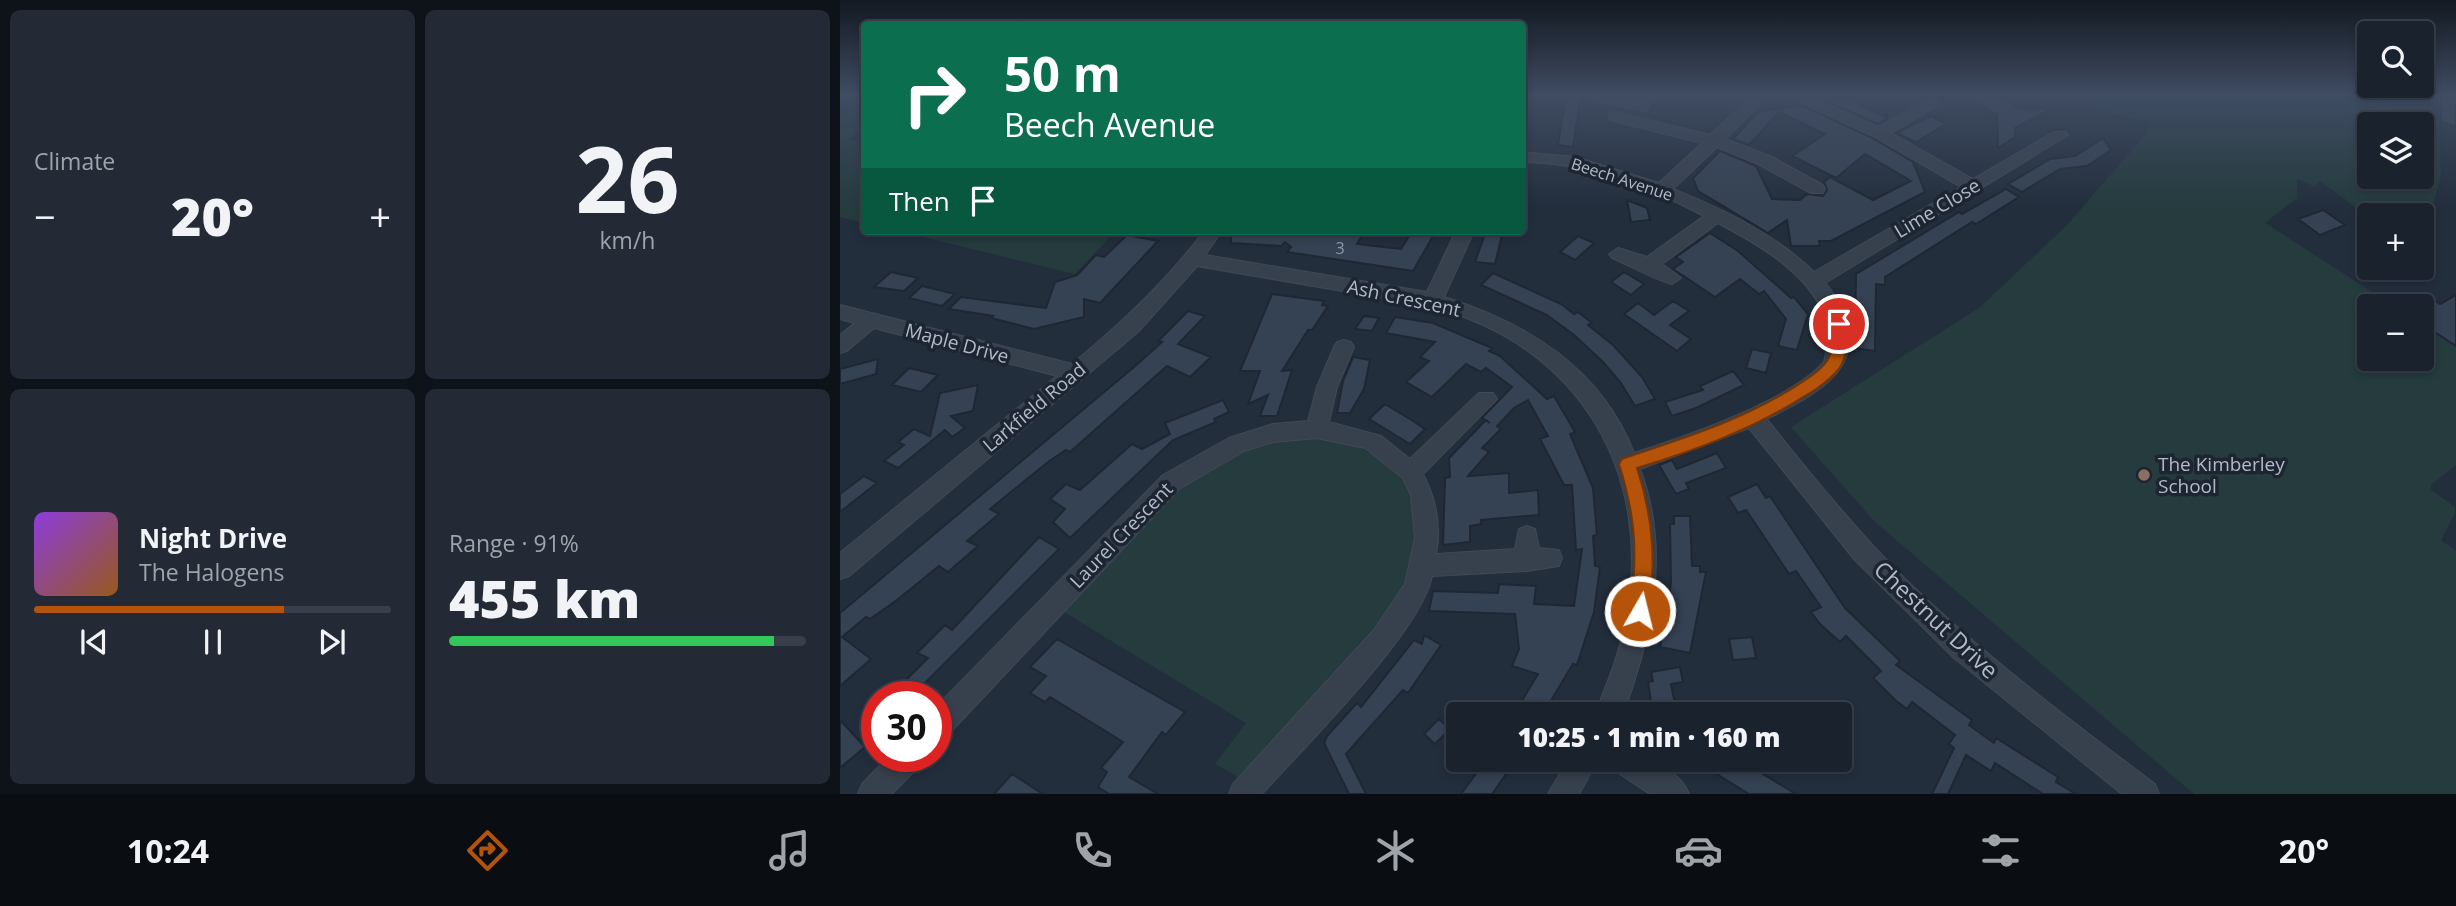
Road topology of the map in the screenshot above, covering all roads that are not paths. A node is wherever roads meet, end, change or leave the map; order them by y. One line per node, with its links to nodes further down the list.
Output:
1 (1673, 131): 7 (street)
2 (1724, 131): 7 (street)
3 (1875, 131): 5 (street)
4 (1882, 131): 5 (street)
5 (1879, 133): 9 (street)
6 (2060, 135): 9 (street, Lime Close)
7 (1714, 141): 10 (street); 11 (street)
8 (1526, 157): 11 (street, Beech Avenue)
9 (1972, 186): 19 (street, Lime Close)
10 (1805, 187)
11 (1662, 190): 12 (street, Beech Avenue)
12 (1719, 214): 17 (street); 19 (street, Beech Avenue)
13 (1210, 235): 16 (street, Larkfield Road)
14 (1463, 235): 20 (street)
15 (1618, 254): 17 (street)
16 (1193, 259): 20 (street, Ash Crescent); 25 (street, Larkfield Road)
17 (1650, 265): 18 (street)
18 (1672, 278)
19 (1814, 281): 27 (street, Beech Avenue)
20 (1433, 300): 29 (street, Ash Crescent)
21 (840, 312): 22 (street, Maple Drive)
22 (871, 320): 23 (street); 25 (street, Maple Drive)
23 (840, 346)
24 (1344, 346): 28 (street)
25 (1075, 373): 33 (street, Larkfield Road)
26 (1486, 400): 30 (street)
27 (1755, 419): 29 (street, Beech Avenue); 43 (street, Chestnut Drive)
28 (1317, 429): 30 (street, Laurel Crescent); 35 (street, Laurel Crescent)
29 (1628, 464): 34 (street, Ash Crescent)
30 (1411, 472): 32 (street)
31 (1534, 552): 32 (street)
32 (1423, 566): 40 (street)
33 (840, 568)
34 (1614, 702)
35 (952, 710)
36 (893, 772): 39 (street)
37 (1576, 772): 41 (street)
38 (1642, 772): 42 (street)
39 (872, 794)
40 (1243, 794)
41 (1562, 794)
42 (1675, 794)
43 (2145, 794)

